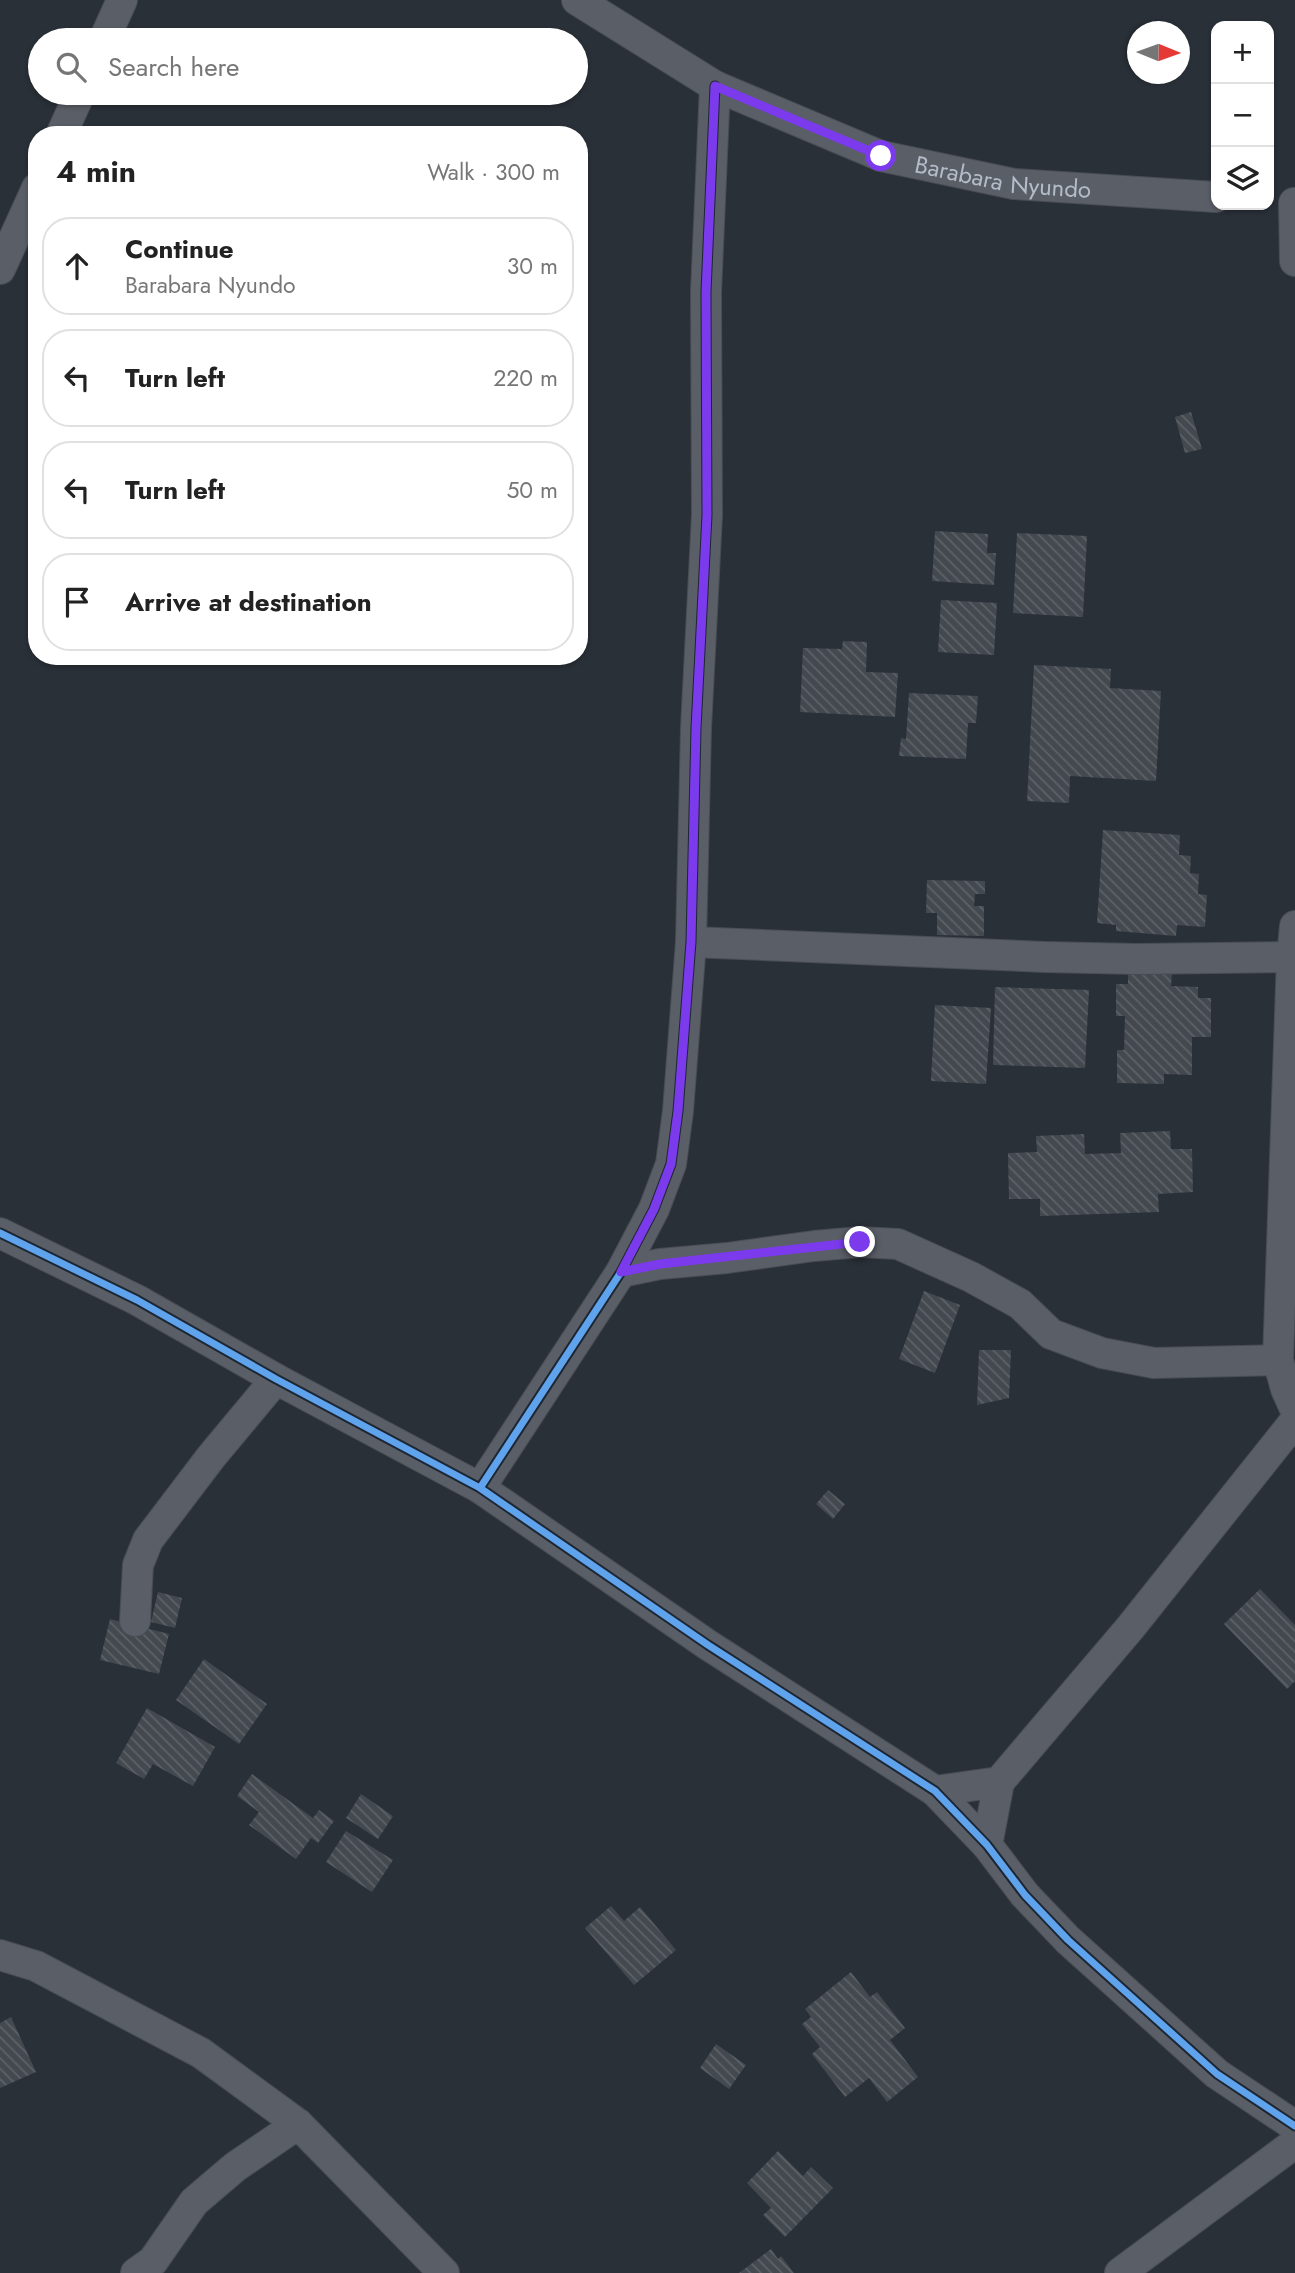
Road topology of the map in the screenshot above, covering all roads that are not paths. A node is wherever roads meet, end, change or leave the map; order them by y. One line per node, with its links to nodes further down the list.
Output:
1 (122, 0): 3 (street)
2 (577, 0): 4 (street, Barabara Nyundo)
3 (109, 28)
4 (715, 86): 7 (street, Barabara Nyundo); 14 (street)
5 (75, 105): 6 (street)
6 (65, 126)
7 (1211, 197)
8 (1274, 201): 9 (street)
9 (1295, 203): 11 (street)
10 (28, 207): 12 (street)
11 (1295, 261)
12 (0, 268)
13 (1295, 926): 15 (street)
14 (691, 942): 15 (street); 17 (street)
15 (1292, 957): 18 (street)
16 (0, 1233): 19 (street)
17 (621, 1272): 18 (street); 22 (street)
18 (1278, 1360): 20 (street)
19 (276, 1379): 22 (street); 23 (street)
20 (1295, 1409)
21 (1295, 1421): 24 (street)
22 (480, 1488): 25 (street)
23 (135, 1622)
24 (999, 1782): 25 (street); 26 (street)
25 (935, 1791): 26 (street)
26 (987, 1845): 29 (street)
27 (0, 1955): 28 (street)
28 (298, 2124): 31 (street); 32 (street)
29 (1295, 2126)
30 (1295, 2143): 33 (street)
31 (135, 2273)
32 (444, 2273)
33 (1120, 2273)

